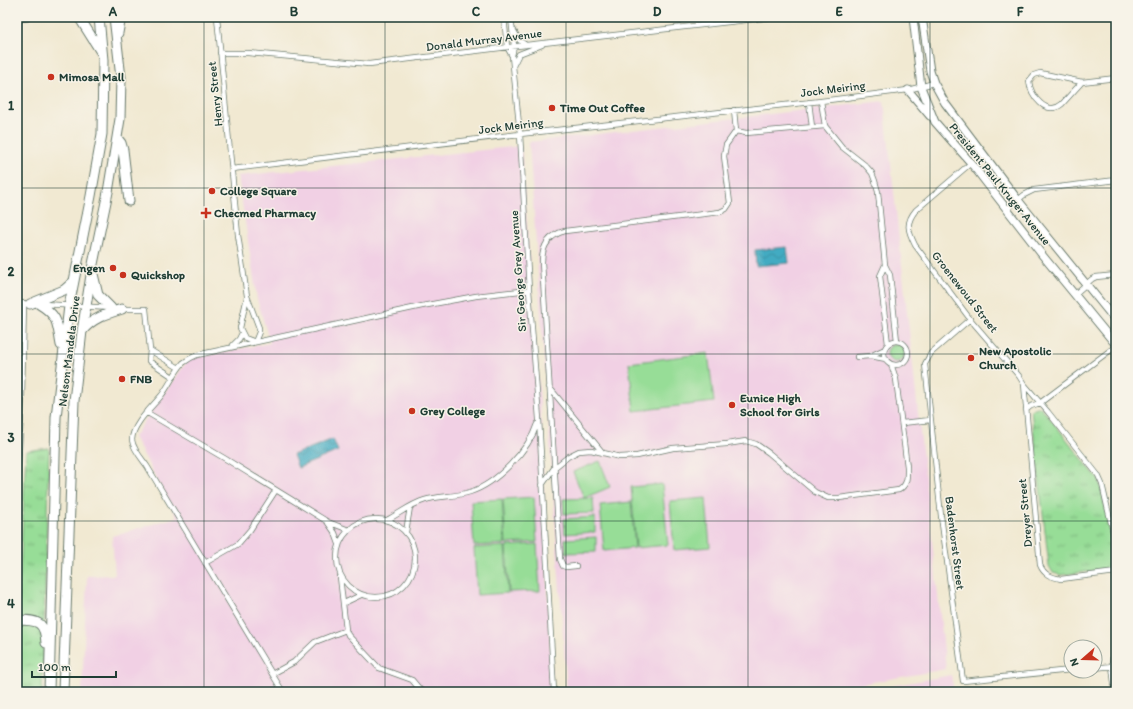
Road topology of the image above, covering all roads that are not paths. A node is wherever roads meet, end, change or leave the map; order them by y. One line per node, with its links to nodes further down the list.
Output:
1 (27, 17): 12 (street)
2 (79, 17): 20 (highway)
3 (99, 17): 20 (highway, Nelson Mandela Drive)
4 (114, 17): 14 (highway, Nelson Mandela Drive)
5 (123, 17): 14 (highway)
6 (217, 17): 19 (street, Henry Street)
7 (504, 17): 18 (street, Sir George Grey Avenue)
8 (511, 17): 13 (street, Sir George Grey Avenue)
9 (773, 17): 15 (street, Donald Murray Avenue)
10 (913, 17): 26 (street, President Paul Kruger Avenue)
11 (922, 17): 25 (street, President Paul Kruger Avenue)
12 (17, 18)
13 (512, 28): 16 (street); 17 (street, Sir George Grey Avenue)
14 (117, 41): 36 (highway, Nelson Mandela Drive)
15 (550, 42): 16 (street, Donald Murray Avenue); 22 (street)
16 (526, 45): 17 (street, Donald Murray Avenue)
17 (514, 46): 18 (street, Donald Murray Avenue); 21 (street, Sir George Grey Avenue)
18 (507, 47): 19 (street, Donald Murray Avenue); 21 (street, Sir George Grey Avenue)
19 (220, 53): 38 (street, Henry Street)
20 (103, 55): 46 (highway, Nelson Mandela Drive)
21 (512, 56): 22 (street, Sir George Grey Avenue)
22 (513, 66): 35 (street, Sir George Grey Avenue)
23 (1116, 78): 24 (street)
24 (1082, 82): 24 (street)
25 (934, 83): 26 (street, Jock Meiring); 41 (street, President Paul Kruger Avenue)
26 (921, 87): 27 (street, Jock Meiring); 31 (street, President Paul Kruger Avenue)
27 (908, 90): 28 (street, Jock Meiring); 31 (street)
28 (821, 101): 29 (street, Jock Meiring); 32 (street)
29 (809, 102): 30 (street, Jock Meiring); 33 (street)
30 (734, 110): 34 (street); 35 (street, Jock Meiring)
31 (936, 122): 37 (street, President Paul Kruger Avenue)
32 (825, 126): 33 (street); 43 (street)
33 (812, 127): 34 (street)
34 (736, 131): 78 (street)
35 (520, 134): 38 (street, Jock Meiring); 48 (street, Sir George Grey Avenue)
36 (117, 138): 40 (highway); 44 (highway, Nelson Mandela Drive)
37 (971, 163): 42 (street, President Paul Kruger Avenue); 57 (street, Groenewoud Street)
38 (232, 169): 50 (street, Henry Street)
39 (1116, 180): 41 (street)
40 (128, 200)
41 (1018, 200): 42 (street); 47 (street, President Paul Kruger Avenue)
42 (1007, 210): 49 (street, President Paul Kruger Avenue)
43 (885, 265): 61 (street); 63 (street)
44 (92, 269): 54 (highway, Nelson Mandela Drive); 55 (highway)
45 (1116, 275): 47 (street)
46 (74, 281): 52 (highway); 53 (highway, Nelson Mandela Drive)
47 (1087, 284): 49 (street); 58 (street, President Paul Kruger Avenue)
48 (529, 290): 62 (street); 82 (street, Sir George Grey Avenue)
49 (1075, 294): 64 (street, President Paul Kruger Avenue)
50 (247, 296): 60 (street); 62 (street)
51 (17, 303): 52 (street)
52 (31, 304): 53 (street); 68 (highway); 85 (street)
53 (69, 306): 54 (street); 68 (highway, Nelson Mandela Drive)
54 (85, 308): 55 (street); 59 (highway, Nelson Mandela Drive)
55 (111, 308): 56 (street)
56 (122, 310): 59 (highway); 67 (street)
57 (970, 319): 77 (street, Groenewoud Street); 83 (street, Badenhorst Street)
58 (1116, 320)
59 (82, 332): 115 (highway, Nelson Mandela Drive)
60 (242, 333): 62 (street); 65 (street)
61 (897, 341): 63 (street); 73 (street)
62 (255, 342): 65 (street)
63 (888, 344): 66 (street)
64 (1116, 345): 79 (street)
65 (230, 347): 74 (street)
66 (885, 349): 69 (street); 71 (street)
67 (150, 350): 74 (street); 75 (street)
68 (62, 354): 112 (highway, Nelson Mandela Drive)
69 (870, 356): 70 (street); 71 (street)
70 (857, 357)
71 (886, 359): 72 (street)
72 (891, 364): 73 (street); 76 (street)
73 (899, 364): 76 (street)
74 (179, 368): 75 (street)
75 (173, 377): 81 (street)
76 (896, 379): 84 (street)
77 (1024, 384): 79 (street, Groenewoud Street); 80 (street, Dreyer Street)
78 (549, 387): 86 (street); 87 (street)
79 (1040, 403): 80 (street); 97 (street, Groenewoud Street)
80 (1026, 410): 102 (street, Dreyer Street)
81 (146, 412): 90 (street); 98 (street)
82 (539, 419): 89 (street, Sir George Grey Avenue); 91 (street)
83 (931, 420): 84 (street); 111 (street, Badenhorst Street)
84 (902, 423): 86 (street)
85 (18, 447): 88 (street)
86 (603, 453): 87 (street)
87 (554, 468): 89 (street); 99 (street)
88 (17, 484)
89 (542, 485): 118 (street, Sir George Grey Avenue)
90 (276, 490): 93 (street); 98 (street)
91 (410, 507): 92 (street); 95 (street)
92 (386, 520): 94 (street); 95 (street)
93 (328, 522): 94 (street); 96 (street)
94 (349, 530): 96 (street)
95 (406, 532): 104 (street)
96 (339, 544): 103 (street)
97 (1116, 545)
98 (205, 563): 113 (street)
99 (576, 566)
100 (1116, 568): 102 (street, Dreyer Street)
101 (1116, 572): 102 (street, Dreyer Street)
102 (1108, 573)
103 (340, 575): 104 (street); 105 (street)
104 (360, 595): 105 (street)
105 (344, 603): 108 (street)
106 (17, 620): 112 (highway)
107 (1116, 621): 109 (street)
108 (346, 630): 113 (street); 117 (street)
109 (1112, 666): 110 (street); 119 (street)
110 (1103, 667)
111 (1063, 671)
112 (49, 674): 114 (highway, Nelson Mandela Drive)
113 (272, 674): 116 (street)
114 (49, 692)
115 (62, 692)
116 (283, 692)
117 (422, 692)
118 (554, 692)
119 (1115, 692)

